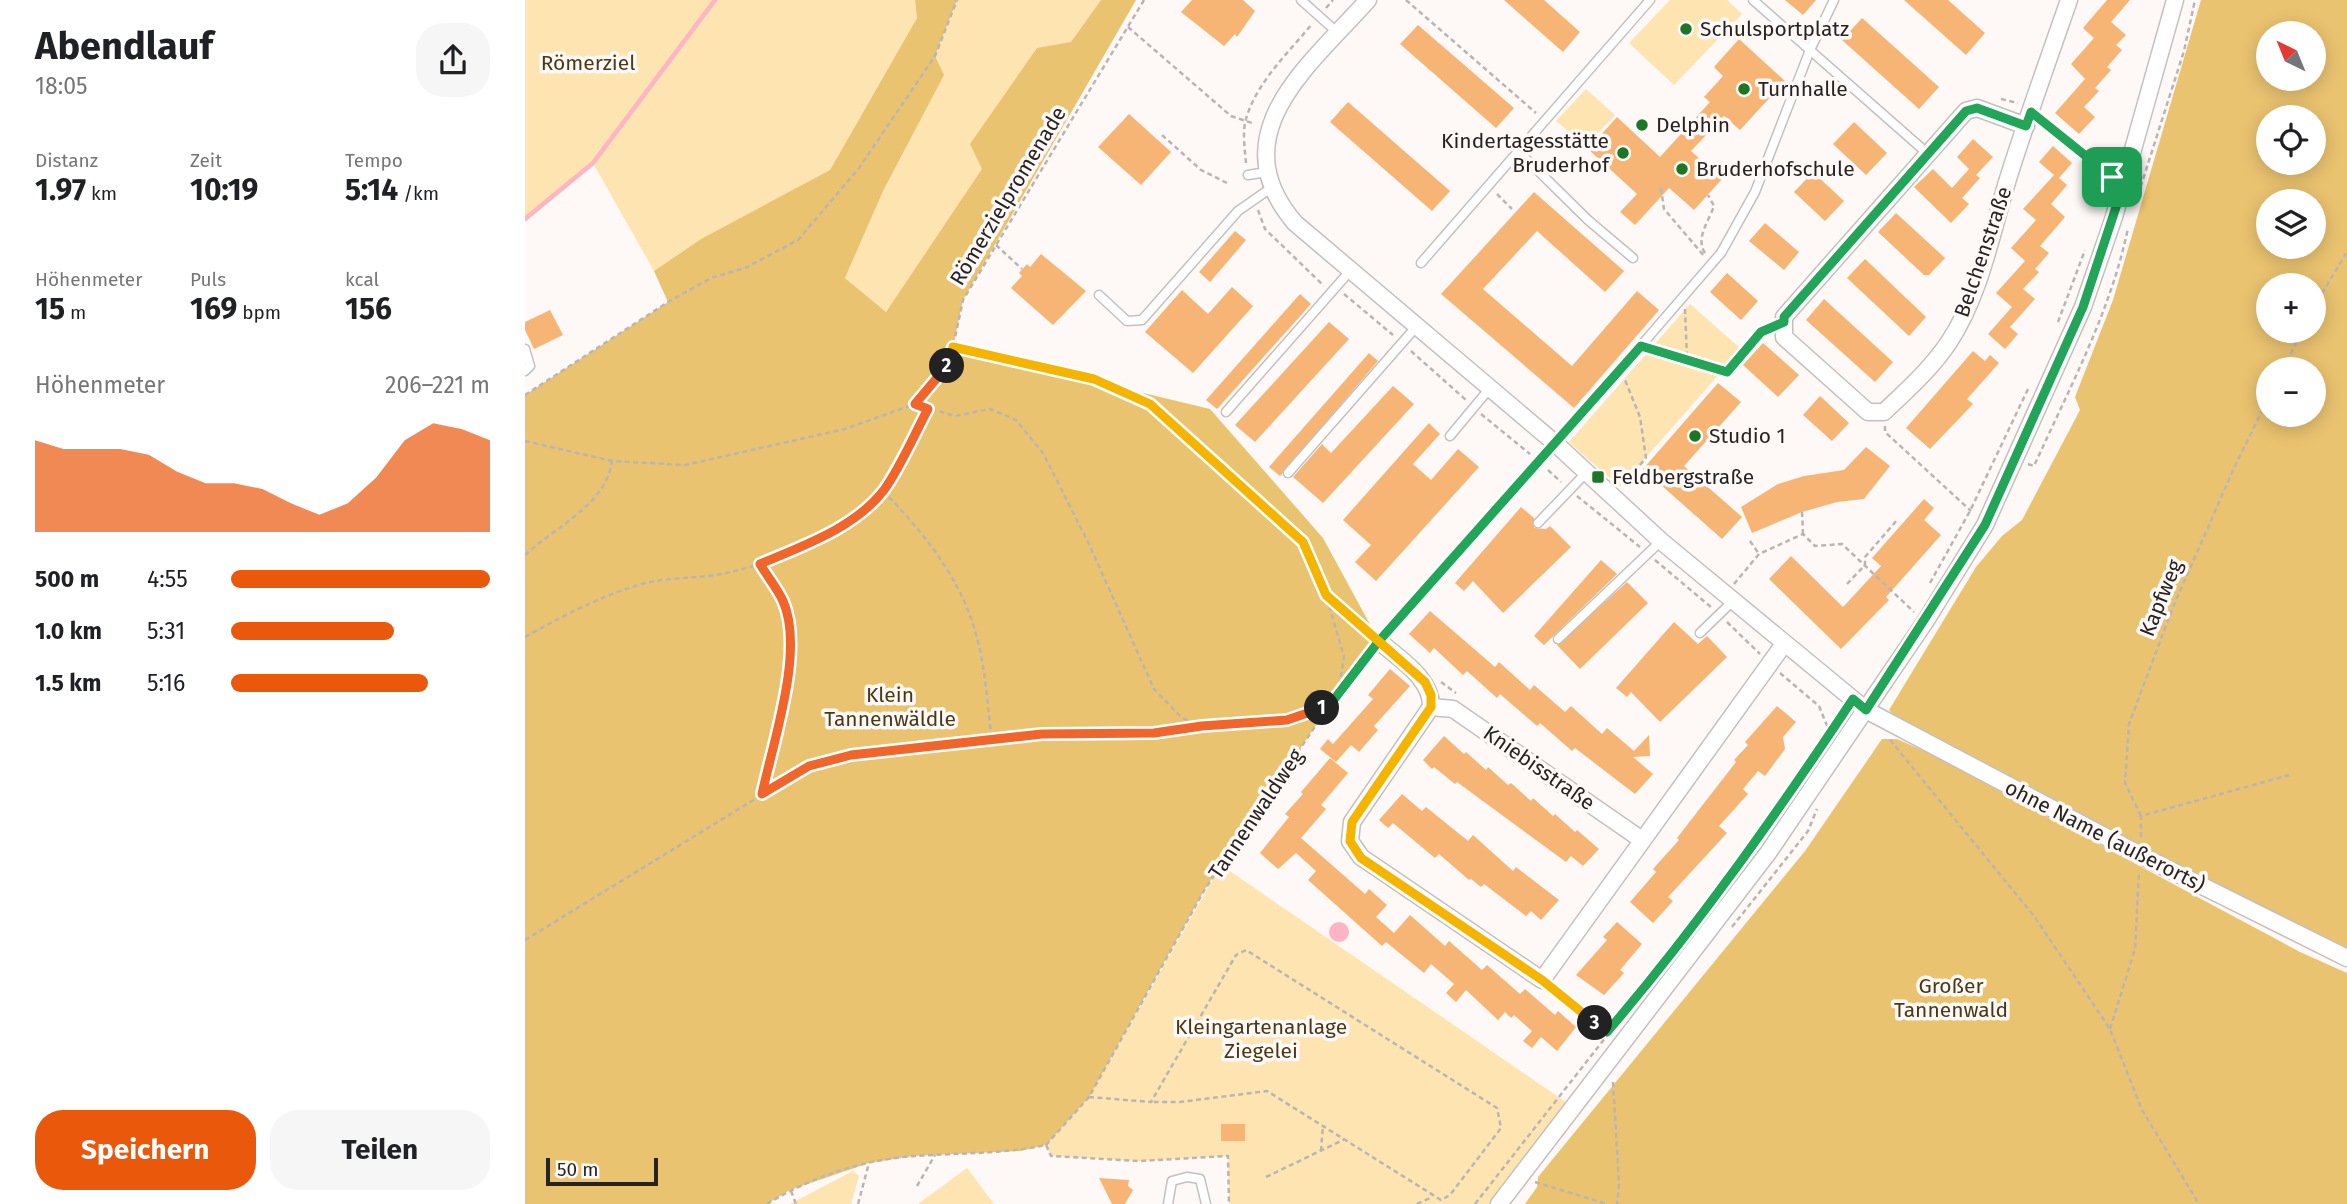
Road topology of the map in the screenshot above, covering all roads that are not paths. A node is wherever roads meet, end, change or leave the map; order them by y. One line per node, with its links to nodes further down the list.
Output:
1 (1301, 0): 8 (lane)
2 (1368, 0): 8 (street)
3 (1650, 0): 11 (lane)
4 (1753, 0): 9 (lane)
5 (1834, 0): 9 (lane)
6 (2069, 0): 10 (street, Belchenstraße)
7 (2175, 0): 37 (street)
8 (1338, 33): 13 (street)
9 (1810, 50): 12 (lane); 26 (lane)
10 (2028, 119): 12 (street); 12 (street, Belchenstraße)
11 (1517, 150): 16 (lane); 17 (lane)
12 (1927, 153)
13 (1267, 172): 14 (lane); 15 (street)
14 (1248, 175)
15 (1271, 188): 18 (street); 19 (lane)
16 (1633, 258)
17 (1421, 263)
18 (1350, 271): 20 (street); 24 (lane)
19 (1100, 295)
20 (1416, 327): 23 (street); 27 (lane)
21 (525, 349): 22 (lane)
22 (525, 371)
23 (1490, 388): 25 (lane); 26 (street)
24 (1226, 412)
25 (1450, 436)
26 (1556, 444): 28 (street); 34 (lane)
27 (1288, 473)
28 (1585, 474): 29 (lane); 30 (street)
29 (1538, 523)
30 (1661, 541): 31 (street); 33 (lane)
31 (1729, 598): 32 (lane); 35 (street)
32 (1700, 633)
33 (1558, 639)
34 (1379, 641): 36 (street)
35 (1784, 644): 37 (street); 38 (street)
36 (1431, 707): 38 (street, Kniebisstraße); 38 (street)
37 (1866, 710): 39 (street, ohne Name (außerorts)); 42 (street)
38 (1642, 840)
39 (2347, 958)
40 (1168, 1204): 41 (lane)
41 (1206, 1204)
42 (1499, 1204)

